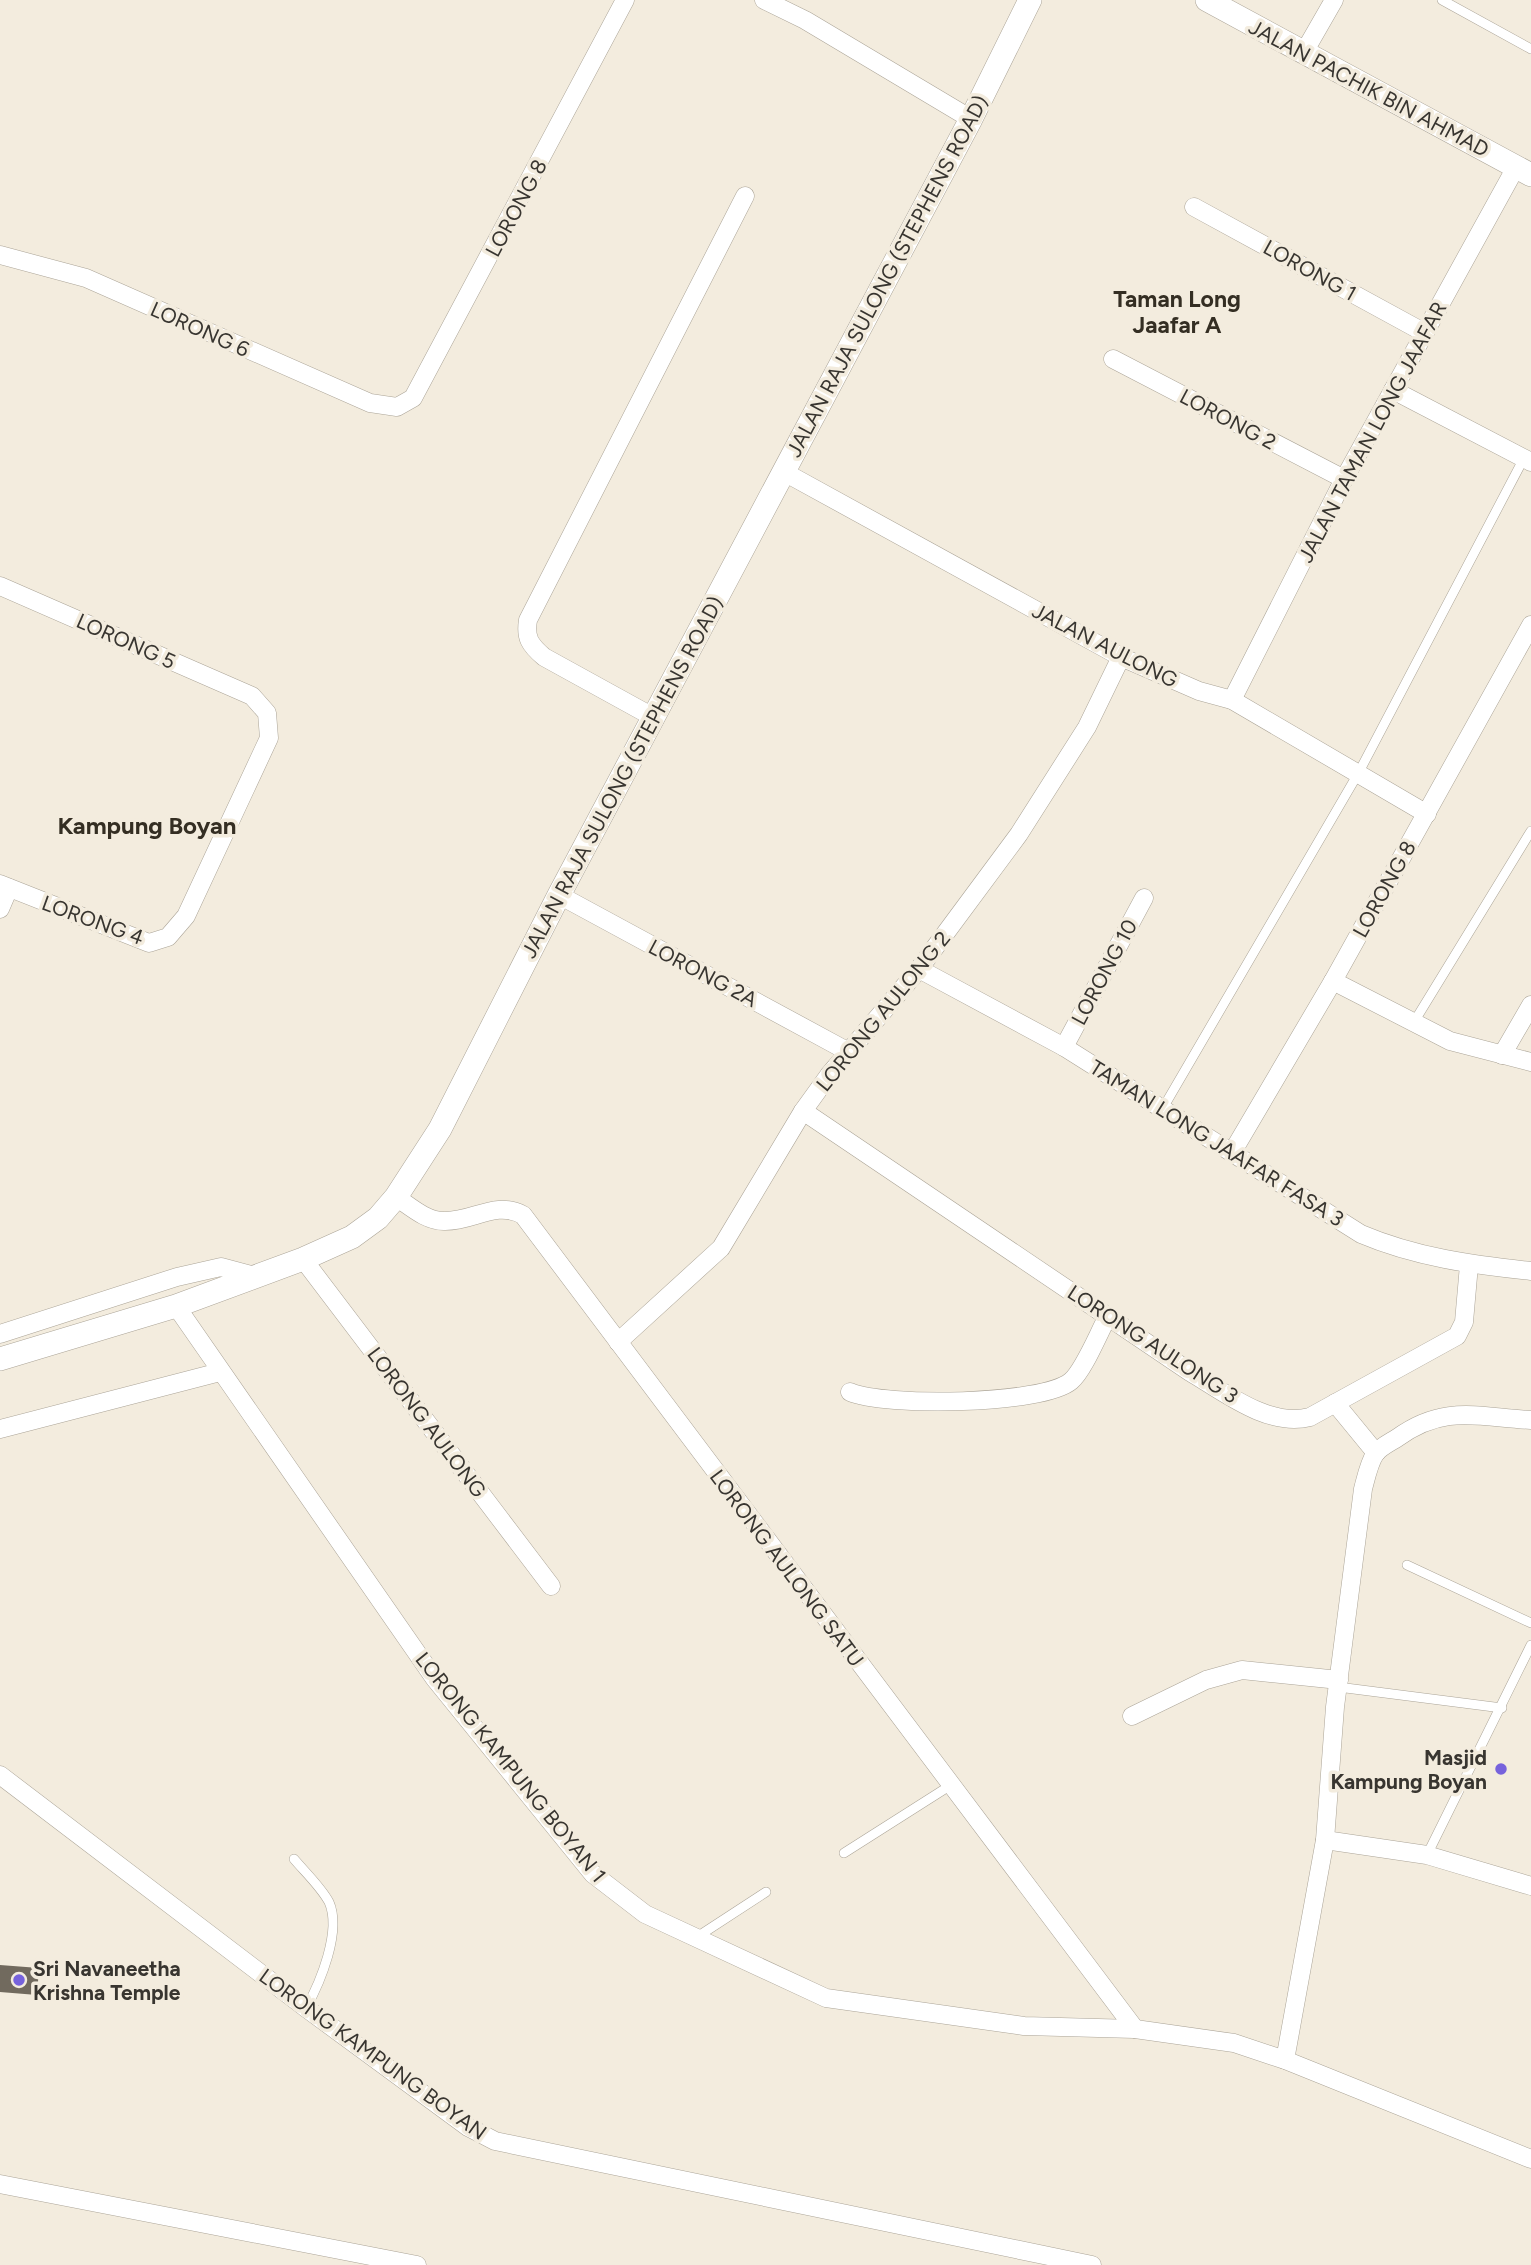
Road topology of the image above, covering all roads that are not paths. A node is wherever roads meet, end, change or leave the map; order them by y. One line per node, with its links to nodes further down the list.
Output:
1 (625, 0): 17 (street, LORONG 8)
2 (764, 0): 9 (street)
3 (1030, 0): 9 (street, JALAN RAJA SULONG (STEPHENS ROAD))
4 (1207, 0): 8 (street, JALAN PACHIK BIN AHMAD)
5 (1334, 0): 8 (street)
6 (1442, 0): 7 (lane)
7 (1531, 49)
8 (1303, 54): 10 (street, JALAN PACHIK BIN AHMAD)
9 (971, 118): 19 (street, JALAN RAJA SULONG (STEPHENS ROAD))
10 (1523, 171): 14 (street, JALAN TAMAN LONG JAAFAR)
11 (745, 196): 26 (street)
12 (1194, 206): 14 (street, LORONG 1)
13 (0, 255): 17 (street, LORONG 6)
14 (1425, 332): 16 (street, JALAN TAMAN LONG JAAFAR)
15 (1113, 359): 20 (street, LORONG 2)
16 (1392, 390): 18 (street); 20 (street, JALAN TAMAN LONG JAAFAR)
17 (397, 407)
18 (1528, 459): 27 (lane)
19 (784, 472): 23 (street, JALAN AULONG); 26 (street, JALAN RAJA SULONG (STEPHENS ROAD))
20 (1344, 479): 25 (street, JALAN TAMAN LONG JAAFAR)
21 (0, 586): 24 (street, LORONG 5)
22 (1531, 625): 28 (street, LORONG 8)
23 (1121, 657): 25 (street, JALAN AULONG); 34 (street, LORONG AULONG 2)
24 (252, 696): 30 (street, LORONG 4)
25 (1232, 700): 27 (street, JALAN AULONG)
26 (653, 717): 31 (street, JALAN RAJA SULONG (STEPHENS ROAD))
27 (1359, 772): 28 (street, JALAN AULONG); 42 (lane)
28 (1427, 814): 35 (street, LORONG 8)
29 (1531, 831): 37 (lane)
30 (5, 886): 33 (street)
31 (559, 895): 39 (street, LORONG 2A); 45 (street, JALAN RAJA SULONG (STEPHENS ROAD))
32 (1144, 898): 38 (street, LORONG 10)
33 (0, 909)
34 (919, 969): 38 (street, TAMAN LONG JAAFAR FASA 3); 39 (street, LORONG AULONG 2)
35 (1333, 981): 37 (street); 44 (street, LORONG 8)
36 (1531, 1005): 40 (street)
37 (1413, 1022): 40 (street)
38 (1064, 1047): 42 (street, TAMAN LONG JAAFAR FASA 3)
39 (847, 1051): 43 (street, LORONG AULONG 2)
40 (1502, 1055): 41 (street)
41 (1531, 1062)
42 (1163, 1108): 44 (street, TAMAN LONG JAAFAR FASA 3)
43 (803, 1111): 51 (street, LORONG AULONG 3); 53 (street, LORONG AULONG 2)
44 (1233, 1151): 47 (street, TAMAN LONG JAAFAR FASA 3)
45 (396, 1197): 46 (street, JALAN RAJA SULONG (STEPHENS ROAD)); 53 (street, LORONG AULONG SATU)
46 (303, 1259): 49 (street, JALAN RAJA SULONG (STEPHENS ROAD)); 62 (street, LORONG AULONG)
47 (1469, 1265): 48 (street, TAMAN LONG JAAFAR FASA 3); 57 (street, LORONG AULONG 3)
48 (1531, 1272)
49 (255, 1276): 50 (street, JALAN RAJA SULONG (STEPHENS ROAD)); 52 (street)
50 (177, 1306): 54 (street, JALAN RAJA SULONG (STEPHENS ROAD)); 55 (street, LORONG KAMPUNG BOYAN 1)
51 (1108, 1316): 56 (street); 57 (street, LORONG AULONG 3)
52 (0, 1334)
53 (618, 1342): 69 (street, LORONG AULONG SATU)
54 (0, 1359)
55 (220, 1372): 59 (street); 76 (street, LORONG KAMPUNG BOYAN 1)
56 (850, 1392)
57 (1335, 1403): 60 (street)
58 (1531, 1420): 60 (street)
59 (0, 1429)
60 (1376, 1453): 65 (street)
61 (1407, 1565): 63 (lane)
62 (551, 1586)
63 (1531, 1623)
64 (1531, 1645): 66 (lane)
65 (1339, 1683): 66 (lane); 67 (street); 70 (street)
66 (1502, 1708): 72 (lane)
67 (1132, 1716)
68 (0, 1775): 77 (street, LORONG KAMPUNG BOYAN)
69 (951, 1785): 71 (lane); 78 (street, LORONG AULONG SATU)
70 (1325, 1840): 72 (street); 79 (street)
71 (844, 1853)
72 (1427, 1854): 74 (street)
73 (294, 1859): 77 (lane)
74 (1531, 1886)
75 (766, 1892): 76 (lane)
76 (696, 1938): 78 (street, LORONG KAMPUNG BOYAN 1)
77 (306, 2008): 83 (street, LORONG KAMPUNG BOYAN)
78 (1135, 2029): 79 (street, LORONG KAMPUNG BOYAN 1)
79 (1285, 2060): 80 (street, LORONG KAMPUNG BOYAN 1)
80 (1531, 2160)
81 (0, 2184): 82 (street)
82 (417, 2265)
83 (1092, 2265)

